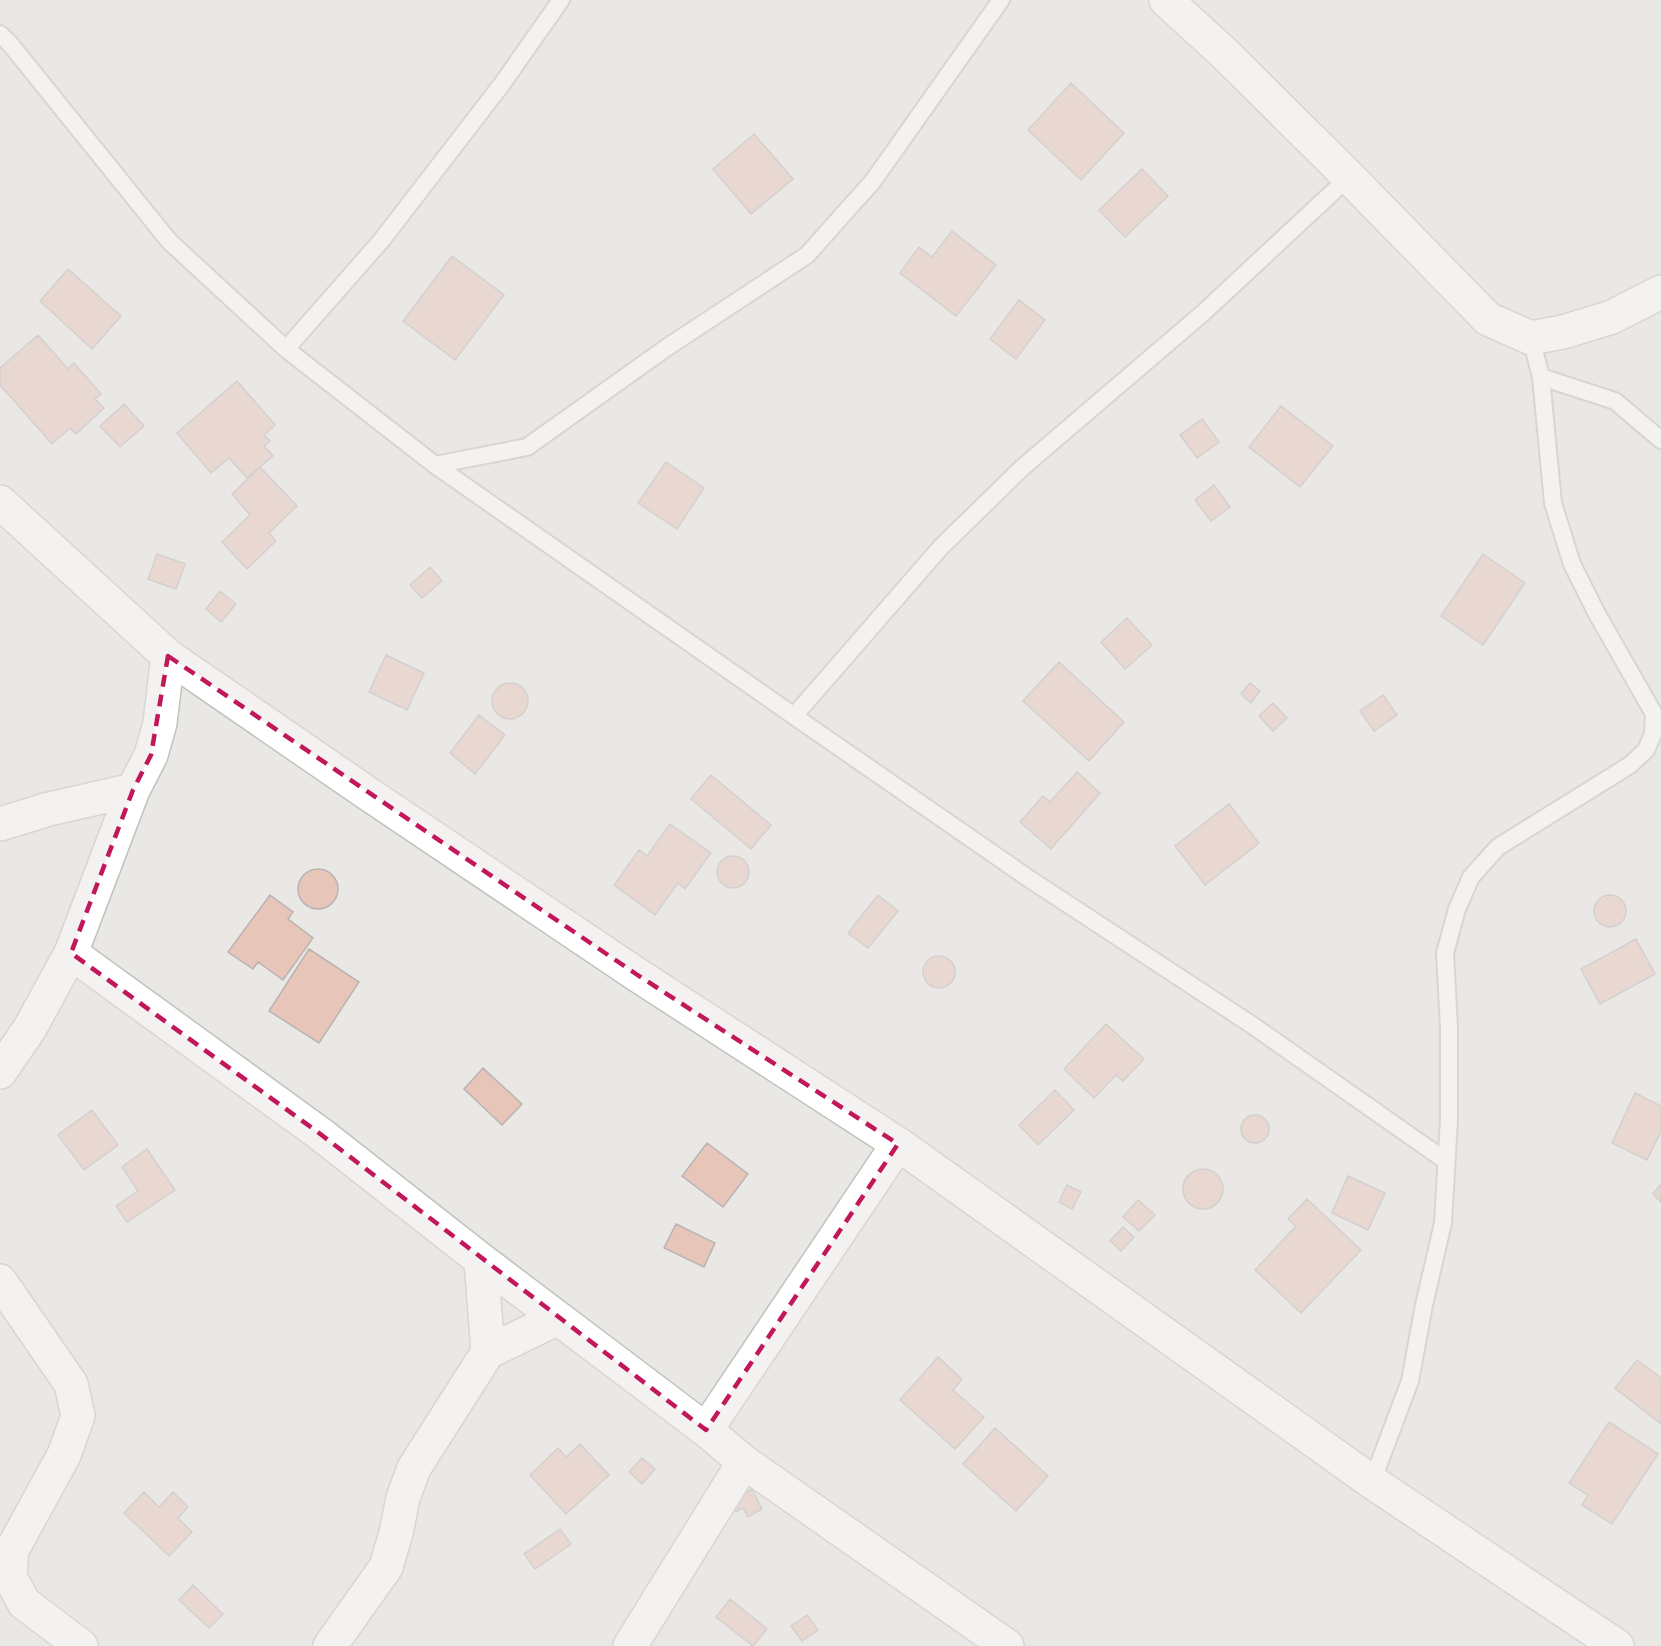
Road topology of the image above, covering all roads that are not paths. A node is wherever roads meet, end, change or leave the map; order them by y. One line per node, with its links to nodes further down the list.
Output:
1 (561, 0): 8 (lane)
2 (1001, 0): 11 (lane)
3 (1166, 0): 5 (street)
4 (0, 34): 8 (lane)
5 (1349, 177): 7 (street); 14 (lane)
6 (1661, 292): 7 (street)
7 (1531, 338): 9 (lane)
8 (286, 349): 11 (lane)
9 (1541, 377): 10 (lane); 20 (lane)
10 (1661, 440)
11 (435, 465): 14 (lane)
12 (0, 502): 13 (street)
13 (168, 656): 15 (street); 19 (street)
14 (794, 716): 20 (lane)
15 (133, 790): 16 (street); 17 (street)
16 (0, 824)
17 (71, 953): 18 (street); 21 (street)
18 (2, 1064)
19 (898, 1144): 27 (street); 29 (street)
20 (1446, 1161): 29 (lane)
21 (481, 1260): 24 (street); 26 (street)
22 (0, 1281): 25 (street)
23 (0, 1313): 25 (street)
24 (558, 1318): 26 (street); 27 (street)
25 (45, 1345): 30 (street)
26 (488, 1352): 32 (street)
27 (706, 1430): 28 (street)
28 (744, 1462): 33 (street); 34 (street)
29 (1372, 1482): 35 (street)
30 (5, 1582): 31 (street)
31 (81, 1646)
32 (330, 1646)
33 (630, 1646)
34 (1007, 1646)
35 (1617, 1646)

